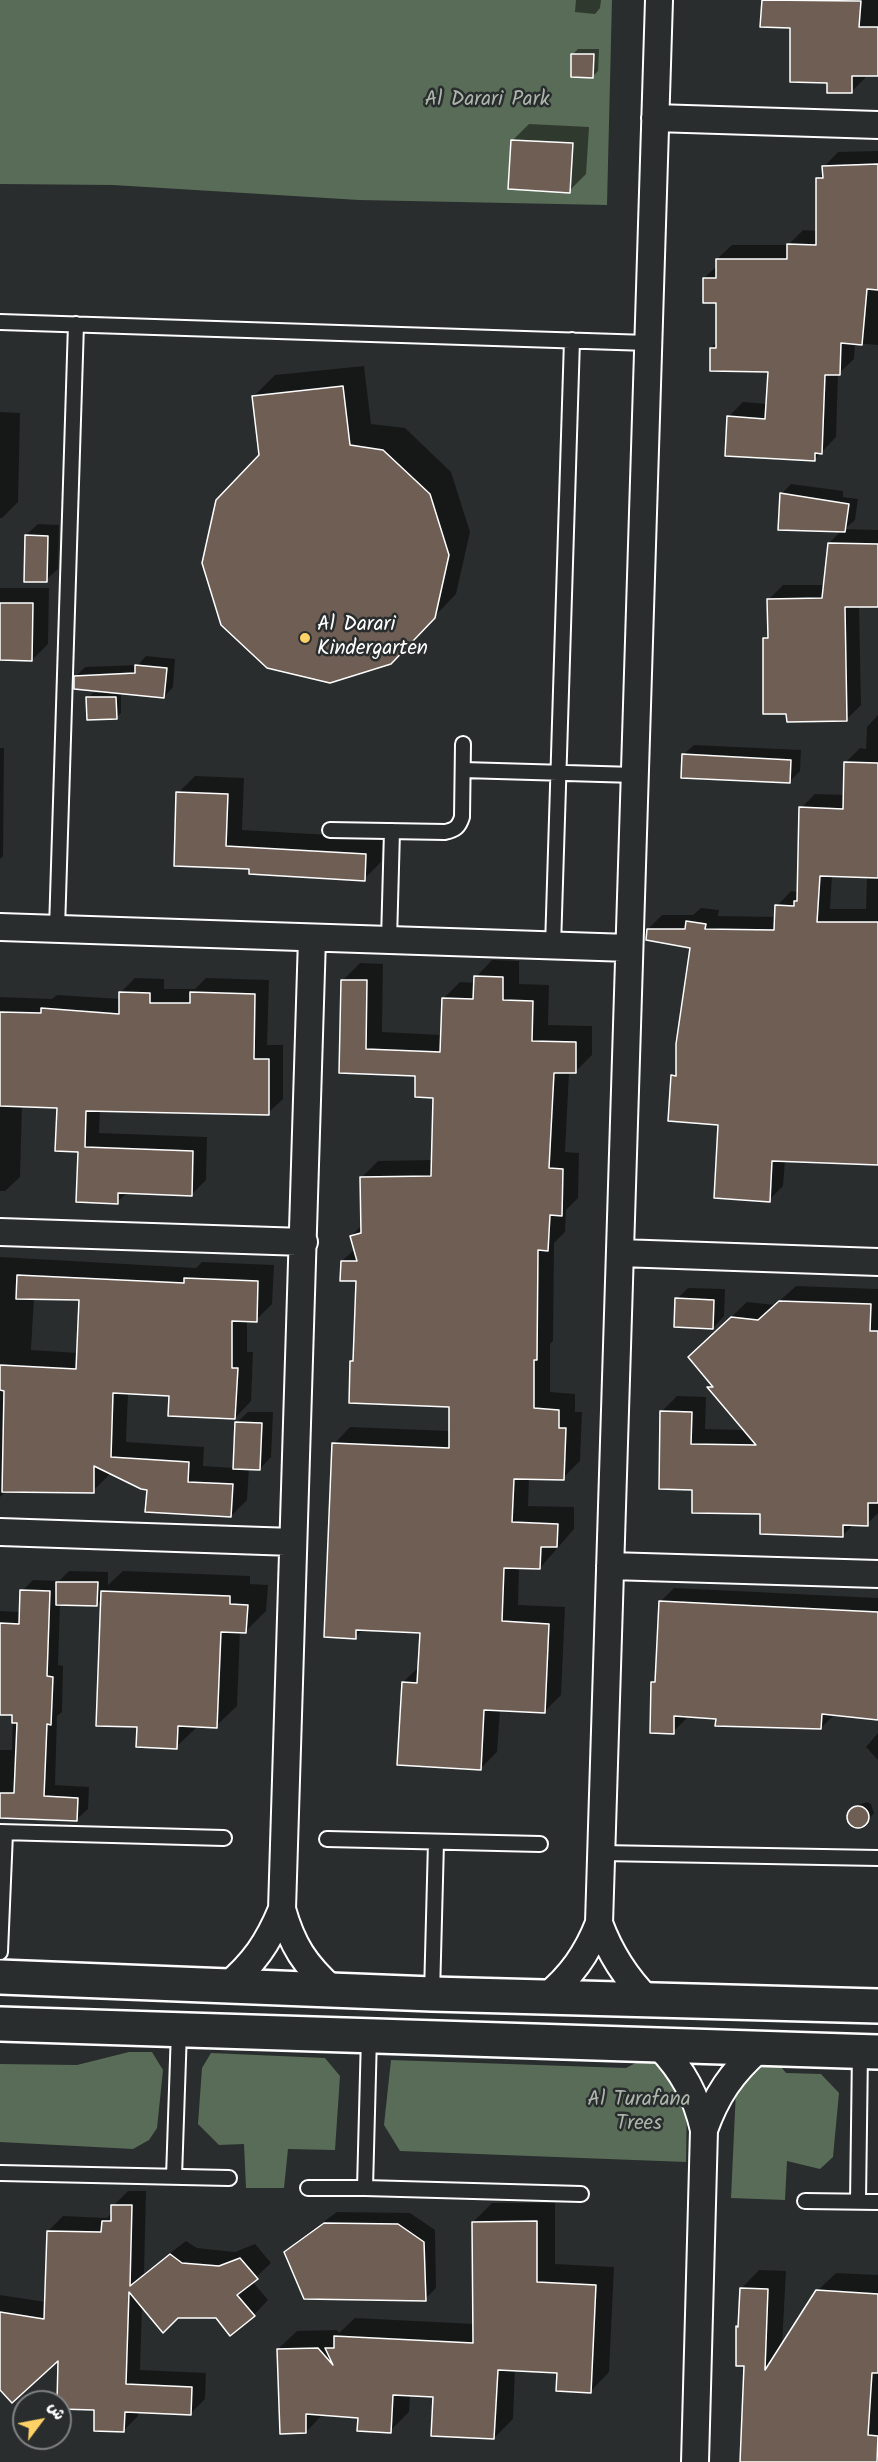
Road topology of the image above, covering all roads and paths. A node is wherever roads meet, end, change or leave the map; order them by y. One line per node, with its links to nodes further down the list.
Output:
1 (659, 0): 2 (street)
2 (655, 118): 3 (street); 7 (street)
3 (878, 125)
4 (0, 322): 5 (lane)
5 (76, 324): 6 (lane); 15 (lane)
6 (572, 340): 7 (lane); 10 (lane)
7 (648, 343): 11 (street)
8 (463, 744): 9 (lane)
9 (463, 770): 10 (lane); 13 (lane)
10 (559, 772): 11 (lane); 18 (lane)
11 (634, 775): 19 (street)
12 (330, 830): 13 (lane)
13 (392, 831): 17 (lane)
14 (0, 927): 15 (street)
15 (57, 929): 16 (street)
16 (312, 938): 17 (street); 21 (street)
17 (389, 940): 18 (street)
18 (553, 945): 19 (street)
19 (629, 948): 22 (street)
20 (0, 1232): 21 (street)
21 (304, 1242): 25 (street)
22 (620, 1252): 23 (street); 26 (street)
23 (878, 1262)
24 (0, 1532): 25 (street)
25 (293, 1542): 35 (street)
26 (610, 1566): 27 (street); 33 (street)
27 (878, 1574)
28 (2, 1832): 29 (lane); 37 (lane)
29 (224, 1838)
30 (327, 1839): 31 (lane)
31 (436, 1842): 32 (lane); 41 (lane)
32 (540, 1844)
33 (601, 1853): 34 (lane); 36 (street)
34 (878, 1858)
35 (282, 1909): 39 (street); 40 (street)
36 (599, 1923): 42 (street); 43 (street)
37 (0, 1952)
38 (0, 1977): 39 (main road)
39 (226, 1987): 40 (main road)
40 (333, 1990): 41 (main road)
41 (432, 1994): 42 (main road)
42 (546, 1997): 43 (main road)
43 (648, 2000): 44 (main road)
44 (878, 2006)
45 (0, 2024): 46 (main road)
46 (179, 2030): 47 (main road); 53 (lane)
47 (369, 2036): 48 (main road); 56 (lane)
48 (659, 2046): 49 (main road); 51 (street)
49 (759, 2049): 50 (main road); 51 (street)
50 (869, 2052): 59 (lane)
51 (704, 2130): 61 (street)
52 (0, 2173): 53 (lane)
53 (174, 2177): 54 (lane)
54 (229, 2178)
55 (308, 2188): 56 (lane)
56 (365, 2188): 57 (lane)
57 (581, 2194)
58 (805, 2201): 59 (lane)
59 (858, 2201): 60 (lane)
60 (878, 2202)
61 (695, 2462)

